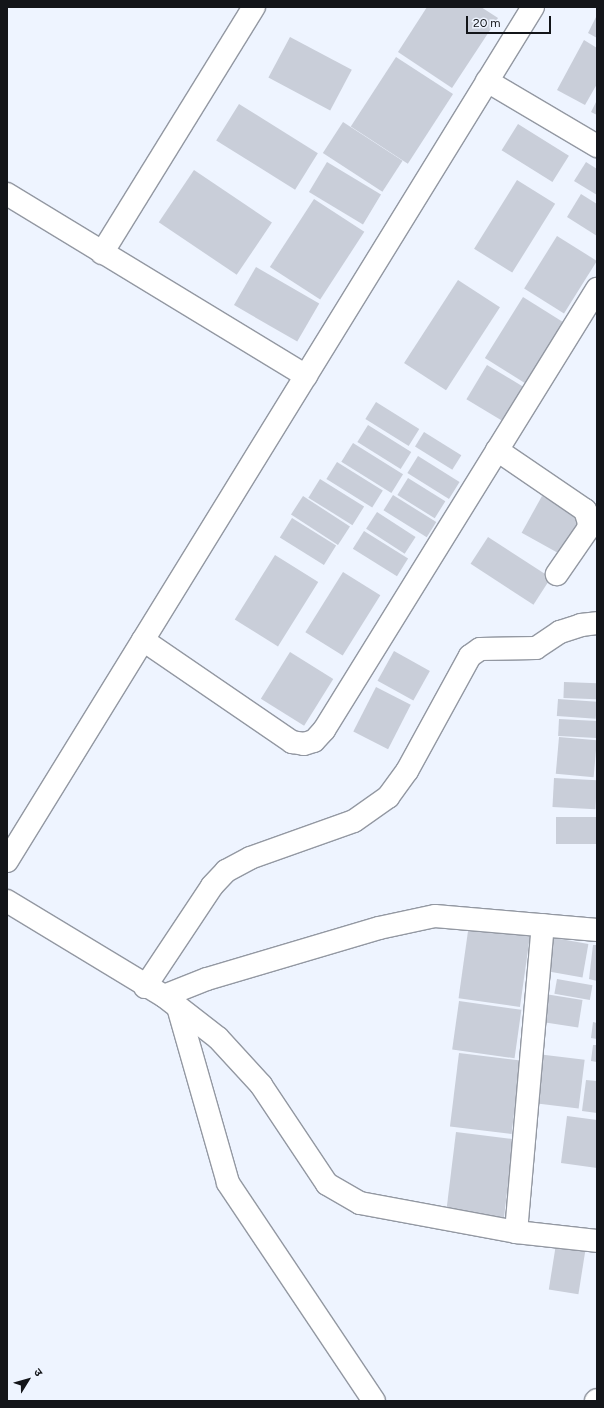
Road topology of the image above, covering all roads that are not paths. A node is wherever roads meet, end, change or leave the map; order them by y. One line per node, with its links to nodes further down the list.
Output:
1 (254, 7): 6 (street)
2 (533, 7): 3 (street)
3 (487, 81): 4 (street); 8 (street)
4 (597, 146)
5 (7, 194): 6 (street)
6 (102, 253): 8 (street)
7 (597, 290): 9 (street)
8 (306, 376): 12 (street)
9 (497, 450): 10 (street); 12 (street)
10 (557, 574)
11 (597, 623): 17 (street)
12 (143, 640): 13 (street)
13 (7, 861)
14 (7, 901): 17 (street)
15 (543, 925): 16 (street); 17 (street); 18 (street)
16 (597, 930)
17 (163, 997): 18 (street); 20 (street)
18 (516, 1232): 19 (street)
19 (597, 1241)
20 (374, 1401)

